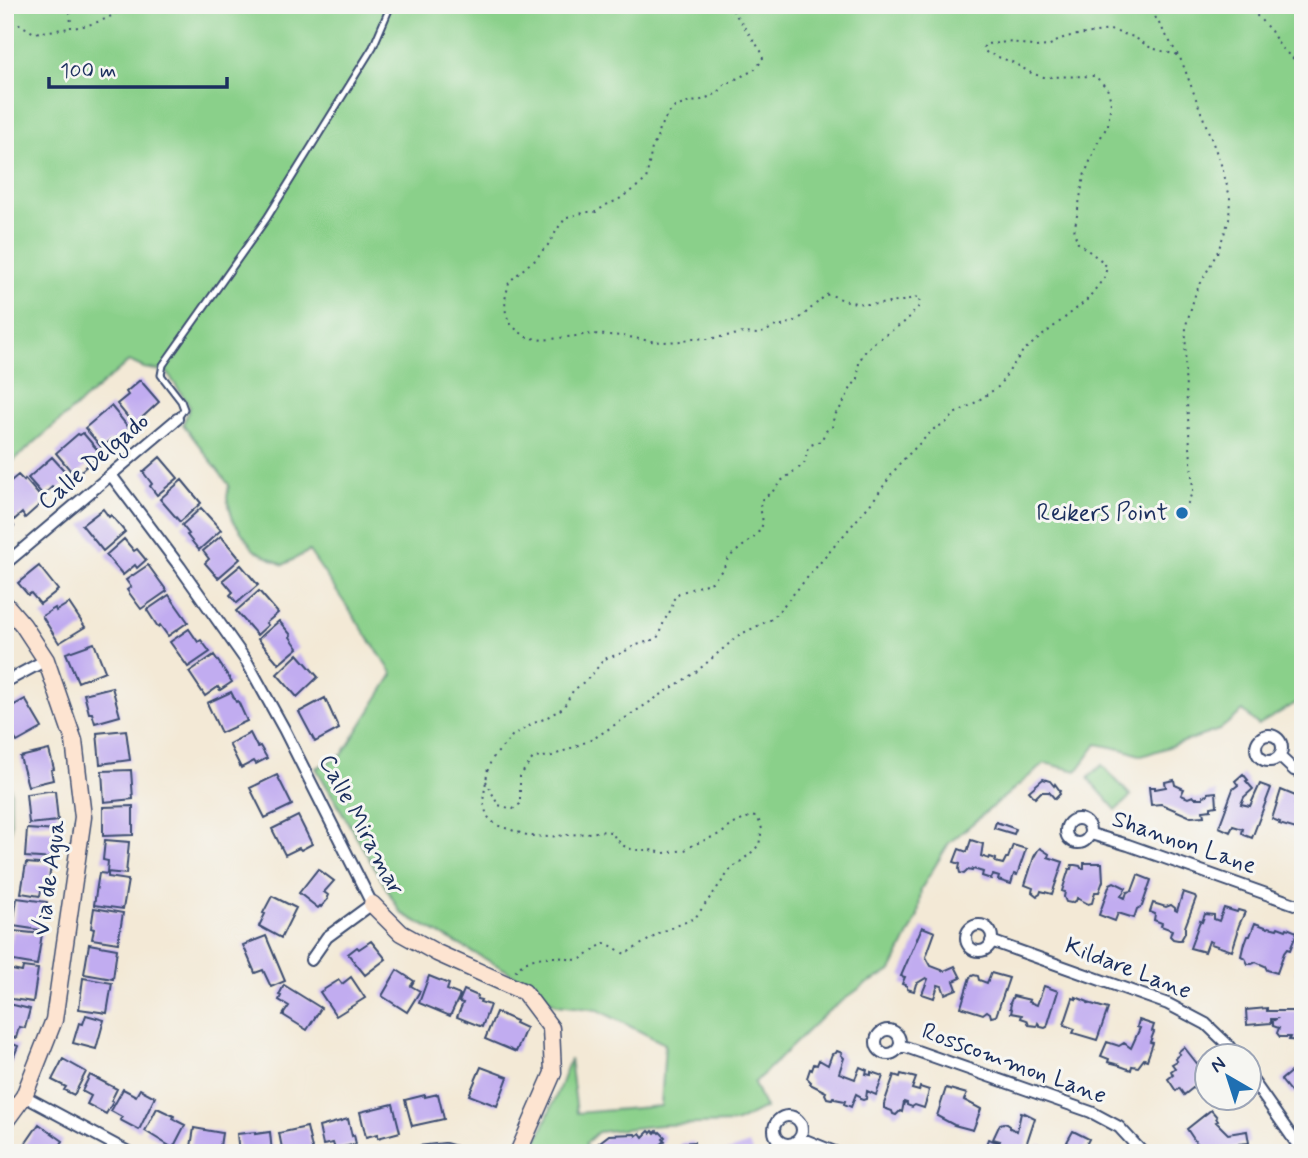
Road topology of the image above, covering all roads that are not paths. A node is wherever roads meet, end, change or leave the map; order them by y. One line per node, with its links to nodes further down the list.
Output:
1 (391, 5): 2 (lane)
2 (177, 419): 3 (street, Calle Delgado)
3 (111, 475): 4 (street, Calle Delgado); 11 (street, Calle Miramar)
4 (5, 564)
5 (5, 604): 6 (street, Via de Agua)
6 (46, 660): 7 (street); 17 (street, Via de Agua)
7 (5, 682)
8 (1279, 755): 9 (street)
9 (1303, 773)
10 (1091, 834): 12 (street, Shannon Lane)
11 (372, 904): 14 (street); 25 (street, Calle Miramar)
12 (1303, 907)
13 (991, 941): 15 (street, Kildare Lane)
14 (311, 960)
15 (1225, 1042)
16 (900, 1045): 27 (street, Rosscommon Lane)
17 (24, 1096): 19 (street, Via de Agua); 22 (street)
18 (1262, 1096): 21 (street)
19 (5, 1122)
20 (800, 1138): 26 (street)
21 (1296, 1148)
22 (130, 1153)
23 (410, 1153): 24 (street)
24 (459, 1153)
25 (518, 1153)
26 (837, 1153)
27 (1143, 1153)

